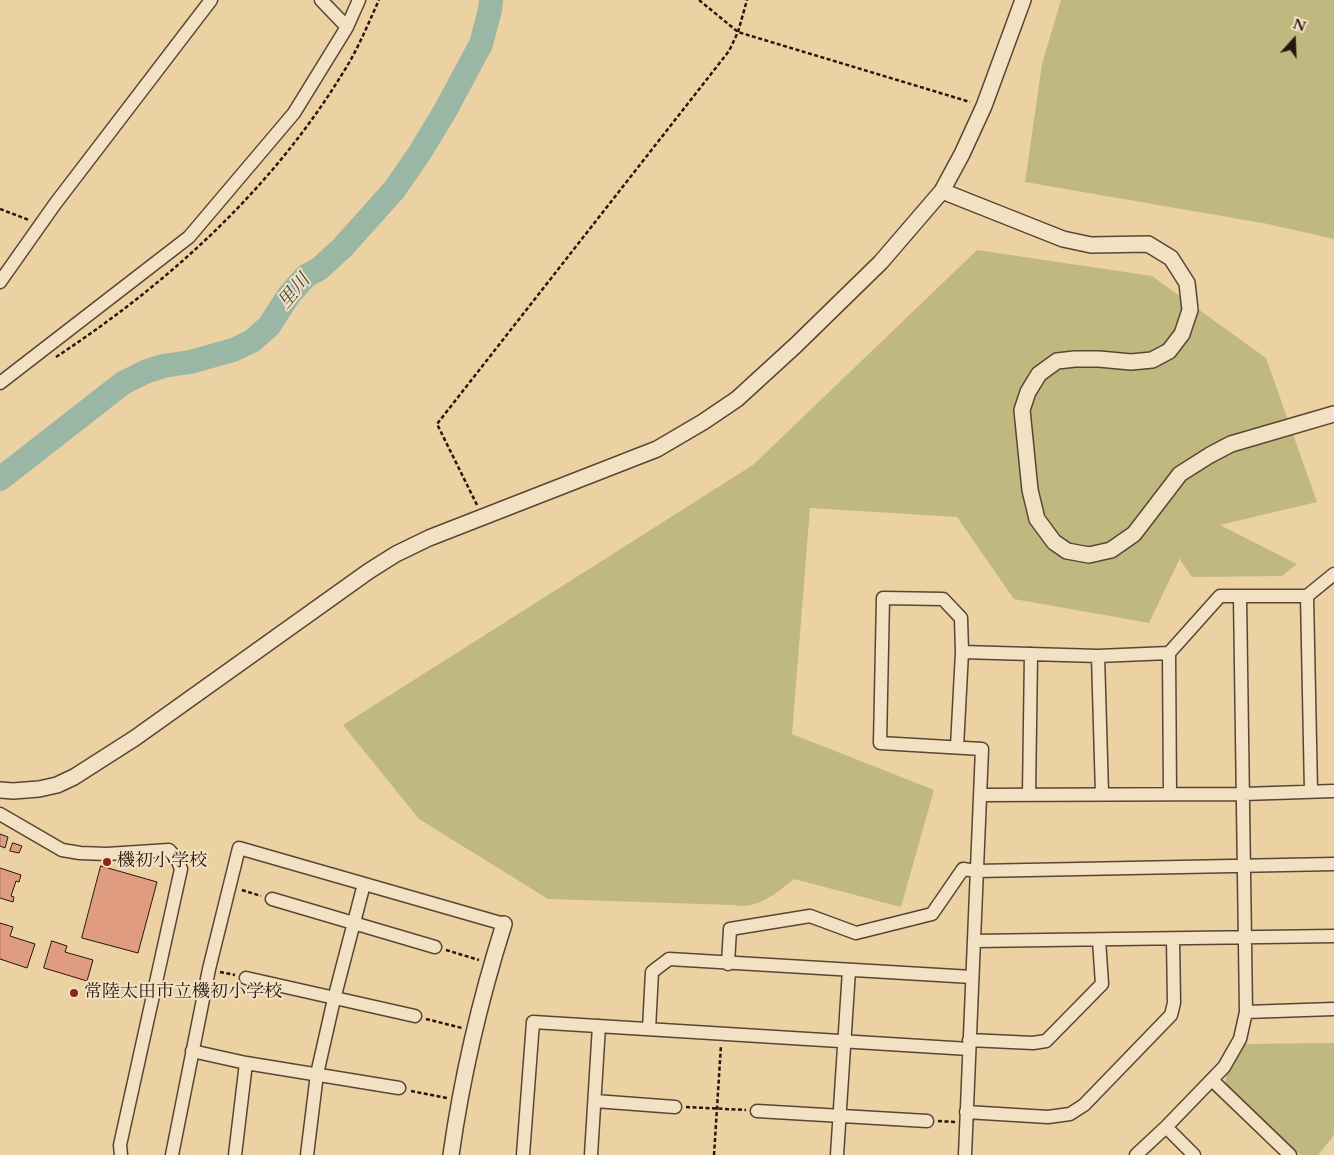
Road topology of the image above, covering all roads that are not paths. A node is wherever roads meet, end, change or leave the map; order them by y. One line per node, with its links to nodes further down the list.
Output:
1 (211, 0): 7 (street)
2 (321, 0): 5 (street)
3 (359, 0): 5 (street)
4 (1023, 0): 6 (street)
5 (347, 27): 8 (street)
6 (942, 192): 9 (street); 18 (street)
7 (0, 282)
8 (0, 383)
9 (1334, 414)
10 (1334, 574): 11 (street)
11 (1307, 596): 12 (street); 19 (street)
12 (1240, 597): 14 (street); 23 (street)
13 (962, 652): 15 (street); 17 (street); 17 (street)
14 (1169, 653): 16 (street); 22 (street)
15 (1031, 654): 16 (street); 25 (street)
16 (1098, 656): 21 (street)
17 (957, 747): 24 (street)
18 (0, 790)
19 (1311, 791): 20 (street); 23 (street)
20 (1334, 791)
21 (1102, 794): 22 (street); 25 (street)
22 (1170, 794): 23 (street)
23 (1243, 794): 28 (street)
24 (980, 795): 25 (street); 29 (street)
25 (1029, 795)
26 (0, 814): 64 (street)
27 (1334, 864): 28 (street)
28 (1244, 865): 29 (street); 35 (street)
29 (977, 870): 38 (street); 40 (street)
30 (364, 884): 32 (street); 33 (street); 52 (street)
31 (272, 899): 32 (street)
32 (354, 923): 39 (street); 44 (street)
33 (504, 924): 69 (street)
34 (1334, 936): 35 (street)
35 (1244, 937): 36 (street); 46 (street)
36 (1173, 938): 37 (street); 61 (street)
37 (1099, 940): 38 (street); 51 (street)
38 (974, 942): 42 (street)
39 (435, 947)
40 (728, 964): 41 (street); 49 (street)
41 (848, 970): 42 (street); 50 (street)
42 (972, 977): 51 (street)
43 (246, 978): 44 (street)
44 (334, 999): 47 (street); 54 (street)
45 (1334, 1009): 46 (street)
46 (1246, 1012): 55 (street)
47 (415, 1016)
48 (599, 1026): 49 (street); 57 (street); 70 (street)
49 (649, 1029): 50 (street)
50 (844, 1041): 51 (street); 60 (street)
51 (969, 1045): 61 (street)
52 (192, 1051): 53 (street); 65 (street)
53 (246, 1062): 54 (street); 66 (street)
54 (317, 1074): 56 (street); 67 (street)
55 (1212, 1080): 63 (street); 76 (street)
56 (400, 1088)
57 (595, 1101): 58 (street); 71 (street)
58 (675, 1107)
59 (757, 1111): 60 (street)
60 (840, 1115): 62 (street); 72 (street)
61 (966, 1118): 73 (street)
62 (927, 1120)
63 (1166, 1127): 74 (street); 75 (street)
64 (121, 1155)
65 (172, 1155)
66 (235, 1155)
67 (307, 1155): 68 (street)
68 (314, 1155)
69 (451, 1155)
70 (523, 1155)
71 (591, 1155)
72 (837, 1155)
73 (965, 1155)
74 (1136, 1155)
75 (1194, 1155)
76 (1290, 1155)

